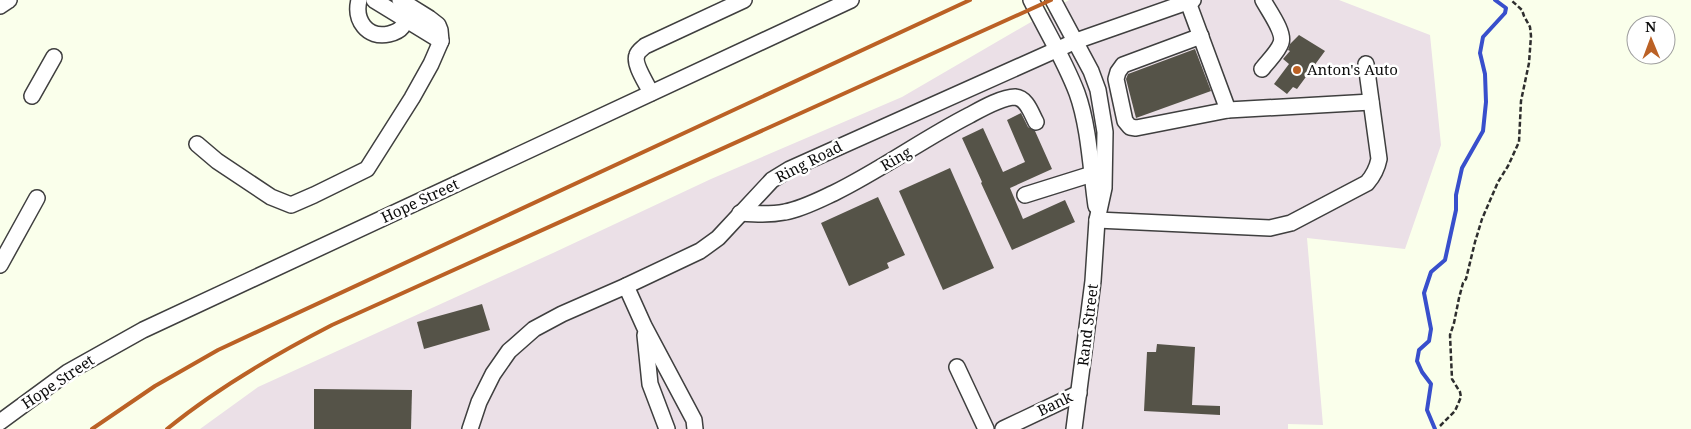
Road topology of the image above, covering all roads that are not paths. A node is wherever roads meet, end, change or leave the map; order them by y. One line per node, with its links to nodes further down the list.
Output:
1 (9, 0): 11 (street)
2 (359, 0): 12 (street)
3 (374, 0): 12 (street)
4 (744, 0): 20 (street)
5 (851, 0): 20 (street, Hope Street)
6 (1031, 0): 16 (street, Rand Street)
7 (1053, 0): 15 (street, Rand Street)
8 (1263, 0): 19 (street)
9 (1190, 1): 13 (street); 15 (street, Ring Road)
10 (403, 2): 12 (street); 14 (street)
11 (0, 6)
12 (406, 19): 14 (street)
13 (1201, 36): 23 (street); 23 (street)
14 (441, 41): 25 (street)
15 (1076, 41): 16 (street, Ring Road); 30 (street, Rand Street)
16 (1056, 50): 26 (street, Rand Street); 29 (street, Ring Road)
17 (54, 57): 21 (street)
18 (1366, 64): 22 (street)
19 (1262, 69)
20 (651, 93): 36 (street, Hope Street)
21 (32, 96)
22 (1371, 102): 23 (street); 30 (street)
23 (1228, 110)
24 (1036, 122): 29 (street, Ring)
25 (197, 144)
26 (1092, 174): 27 (street); 30 (street, Rand Street)
27 (1025, 195)
28 (37, 198): 31 (street)
29 (740, 213): 32 (street, Ring Road)
30 (1098, 220): 35 (street, Rand Street)
31 (0, 265)
32 (626, 286): 33 (street); 37 (street, Ring Road)
33 (644, 326): 38 (street); 39 (street)
34 (957, 367): 40 (street)
35 (1079, 393): 41 (street, Bank); 42 (street, Rand Street)
36 (0, 422)
37 (470, 429)
38 (667, 429)
39 (695, 429)
40 (986, 429)
41 (1004, 429)
42 (1074, 429)

